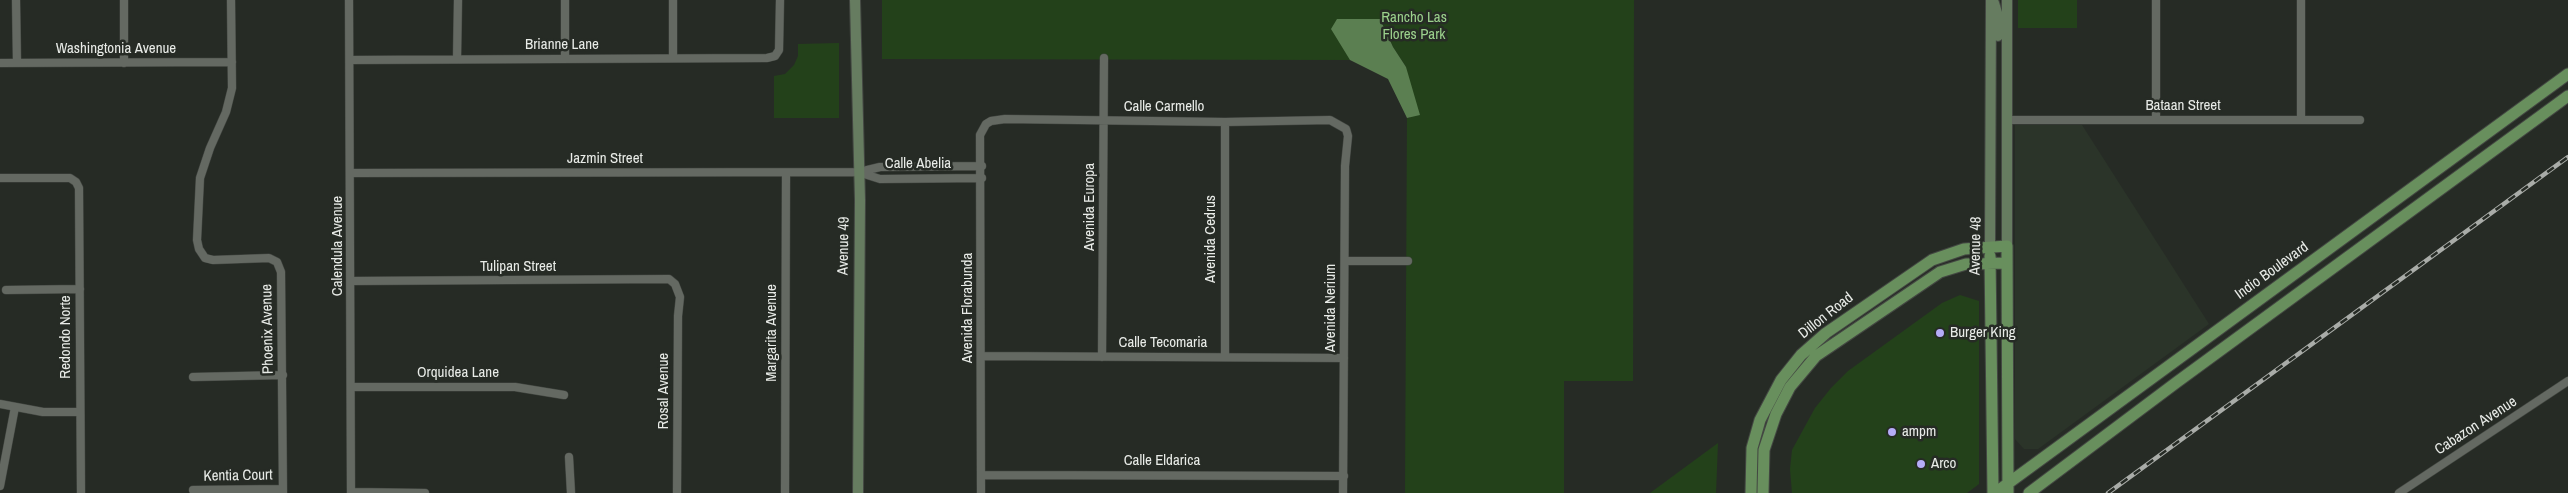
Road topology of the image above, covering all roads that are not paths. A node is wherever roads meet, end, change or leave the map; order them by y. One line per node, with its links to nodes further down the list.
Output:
1 (16, 0): 21 (street)
2 (124, 0): 22 (street)
3 (231, 0): 19 (street)
4 (349, 0): 18 (street, Calendula Avenue)
5 (458, 0): 16 (street)
6 (565, 0): 17 (street)
7 (673, 0): 14 (street)
8 (780, 0): 14 (street, Brianne Lane)
9 (855, 0): 35 (main road, Avenue 49)
10 (1992, 0): 25 (main road); 40 (main road, Avenue 48)
11 (2007, 0): 25 (main road, Avenue 48)
12 (2156, 0): 26 (street)
13 (2301, 0): 27 (street)
14 (673, 58): 17 (street, Brianne Lane)
15 (1104, 58): 29 (street, Avenida Europa)
16 (457, 59): 17 (street, Brianne Lane); 18 (street, Brianne Lane)
17 (565, 59)
18 (350, 60): 36 (street, Calendula Avenue)
19 (232, 62): 22 (street, Washingtonia Avenue); 53 (street, Phoenix Avenue)
20 (0, 63): 21 (street, Washingtonia Avenue)
21 (17, 63): 22 (street, Washingtonia Avenue)
22 (124, 63)
23 (2568, 74): 65 (main road, Indio Boulevard)
24 (2568, 96): 80 (main road)
25 (2007, 120): 26 (street, Bataan Street); 39 (main road, Avenue 48)
26 (2156, 120): 27 (street, Bataan Street)
27 (2301, 120): 28 (street, Bataan Street)
28 (2360, 120)
29 (1104, 121): 30 (street, Calle Carmello); 31 (street, Calle Carmello); 50 (street, Avenida Europa)
30 (1225, 122): 32 (street, Calle Carmello); 51 (street, Avenida Cedrus)
31 (986, 124): 33 (street, Avenida Florabunda)
32 (1342, 125): 41 (street, Avenida Nerium)
33 (982, 166): 35 (street, Calle Abelia); 38 (street, Avenida Florabunda)
34 (786, 172): 35 (street, Jazmin Street); 36 (street, Jazmin Street); 73 (street, Margarita Avenue)
35 (859, 172): 38 (street, Calle Abelia); 74 (main road, Avenue 49)
36 (352, 173): 45 (street, Calendula Avenue)
37 (0, 178): 46 (street, Redondo Norte)
38 (982, 178): 49 (street, Avenida Florabunda)
39 (2007, 246): 40 (main road, Dillon Road); 44 (main road, Avenue 48)
40 (1990, 247): 43 (main road, Avenue 48); 77 (main road, Dillon Road)
41 (1345, 261): 42 (street); 52 (street, Avenida Nerium)
42 (1408, 261)
43 (1990, 263): 44 (main road, Dillon Road); 78 (main road, Dillon Road); 79 (main road, Avenue 48)
44 (2007, 263): 65 (main road, Avenue 48)
45 (352, 281): 48 (street, Tulipan Street); 56 (street, Calendula Avenue)
46 (80, 289): 47 (street); 60 (street, Redondo Norte)
47 (6, 290)
48 (678, 290): 72 (street, Rosal Avenue)
49 (981, 356): 50 (street, Calle Tecomaria); 62 (street, Avenida Florabunda)
50 (1102, 357): 51 (street, Calle Tecomaria)
51 (1225, 357): 52 (street, Calle Tecomaria)
52 (1344, 358): 63 (street, Avenida Nerium)
53 (283, 375): 54 (street); 67 (street, Phoenix Avenue)
54 (193, 377)
55 (2568, 382): 81 (street, Cabazon Avenue)
56 (351, 387): 57 (street, Orquidea Lane); 69 (street, Calendula Avenue)
57 (564, 396)
58 (0, 404): 59 (street)
59 (15, 407): 60 (street); 64 (street)
60 (80, 412): 68 (street, Redondo Norte)
61 (569, 457): 71 (street)
62 (981, 475): 63 (street, Calle Eldarica); 75 (street, Avenida Florabunda)
63 (1344, 476): 76 (street, Avenida Nerium)
64 (0, 486)
65 (2008, 488): 79 (main road, Indio Boulevard)
66 (193, 490): 67 (street, Kentia Court)
67 (283, 491)
68 (81, 493)
69 (351, 493): 70 (street)
70 (425, 493)
71 (571, 493)
72 (677, 493)
73 (785, 493)
74 (858, 493)
75 (981, 493)
76 (1343, 493)
77 (1751, 493)
78 (1763, 493)
79 (1994, 493)
80 (2029, 493)
81 (2399, 493)

